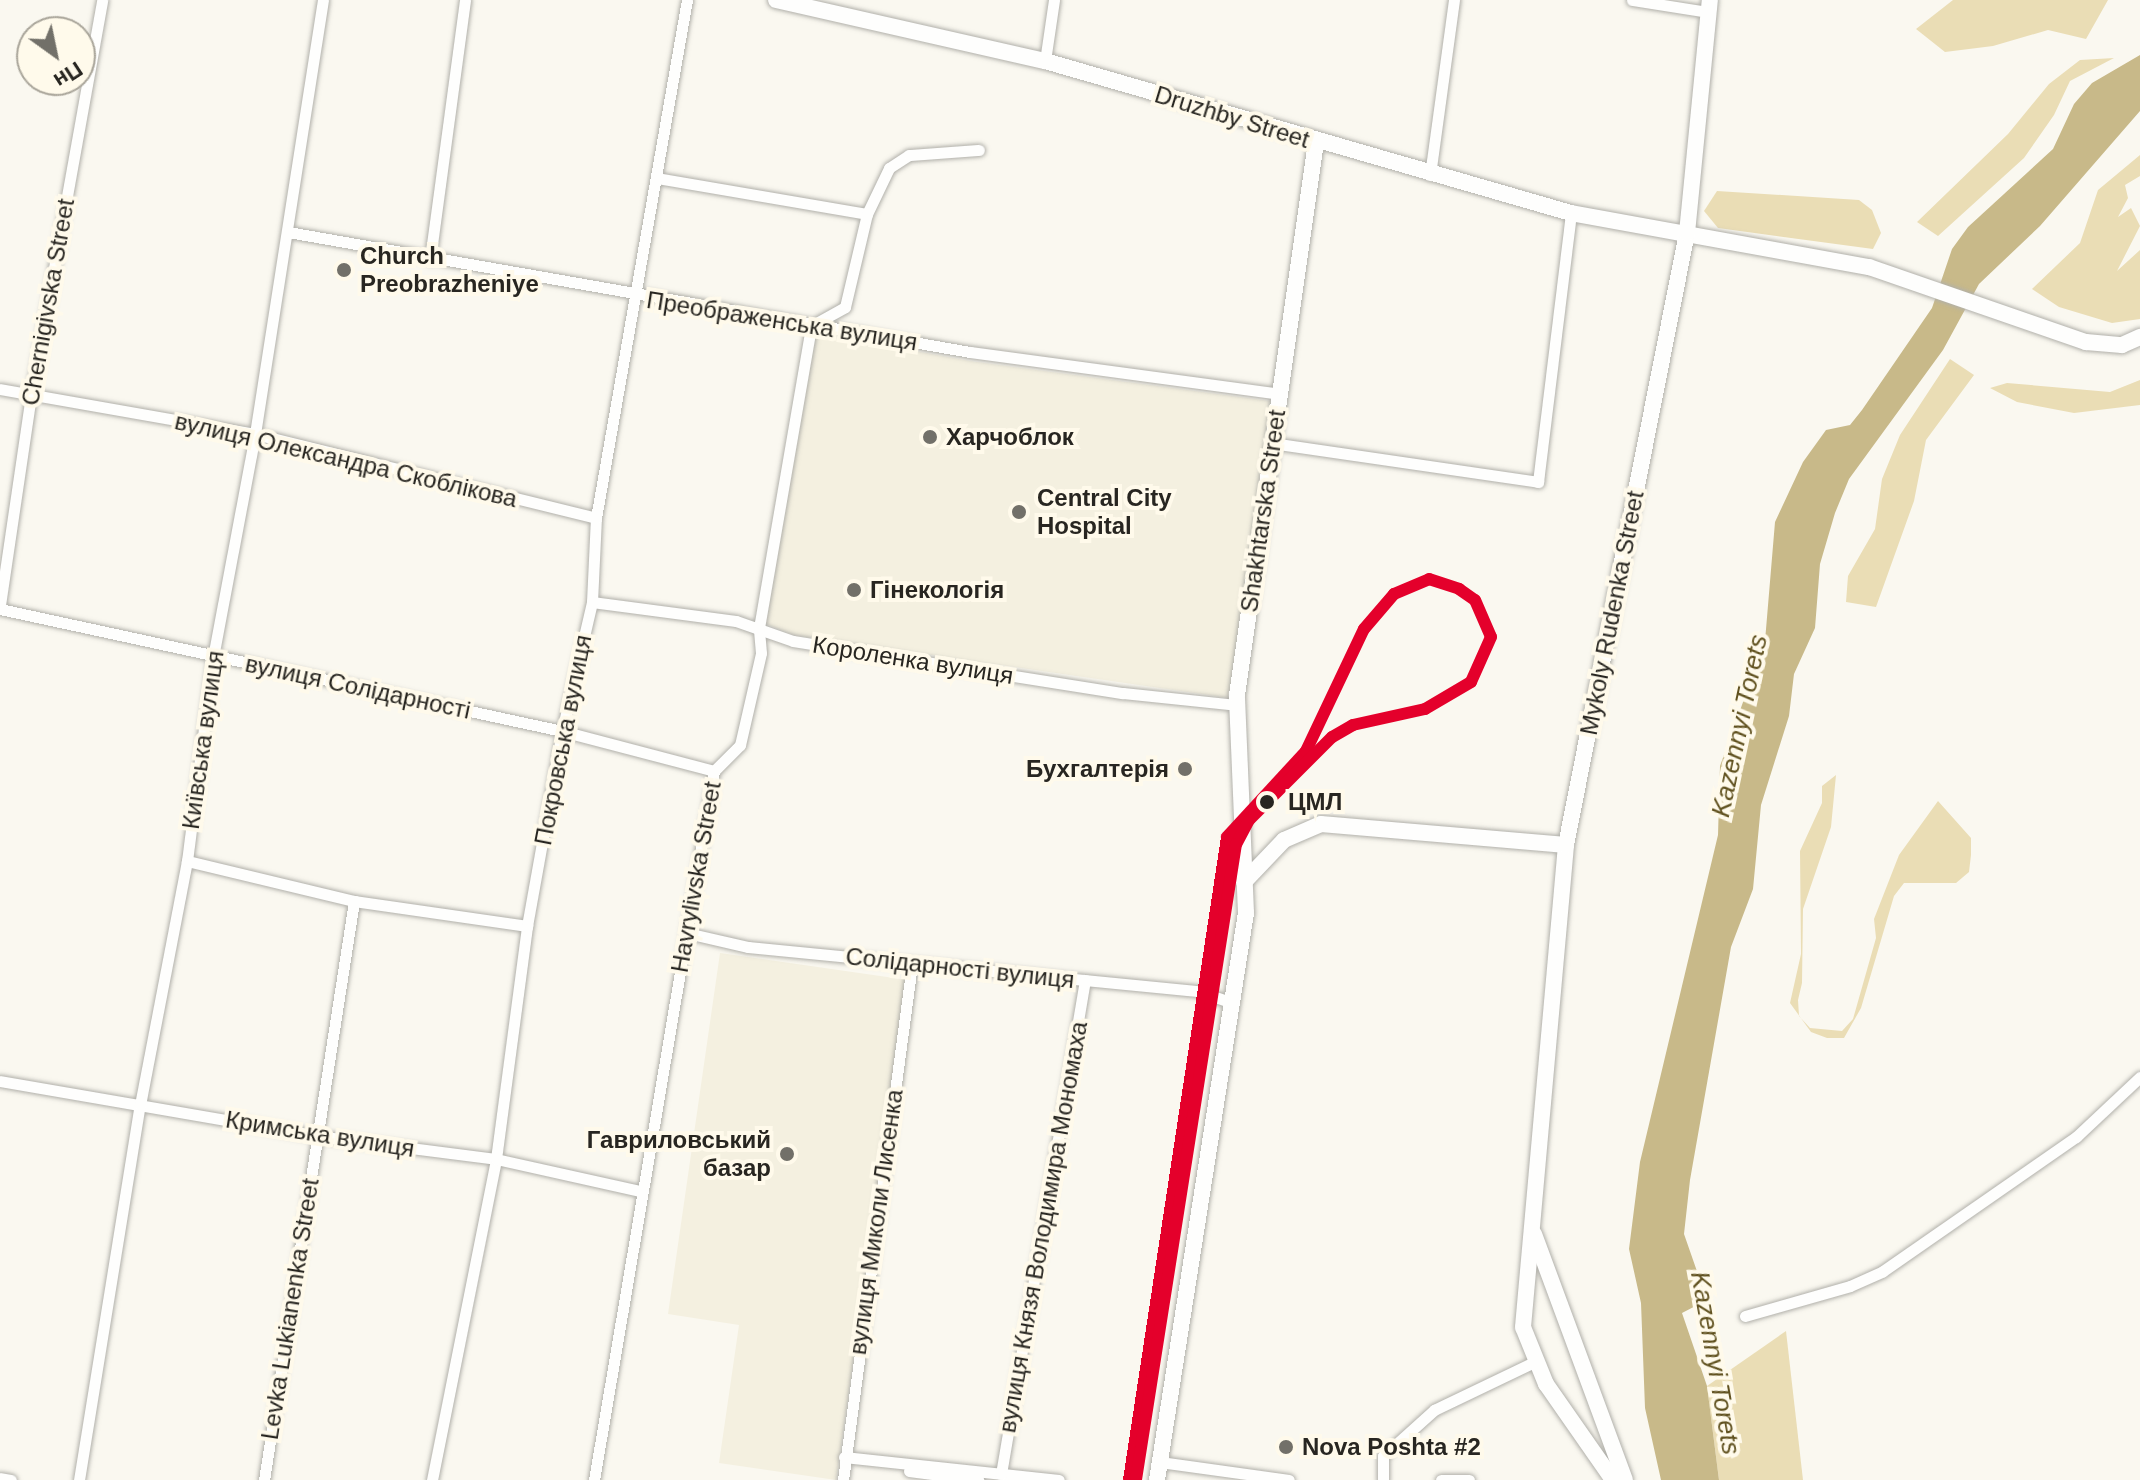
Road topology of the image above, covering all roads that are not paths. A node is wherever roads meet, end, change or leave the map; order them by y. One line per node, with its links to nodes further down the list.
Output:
1 (102, 0): 25 (street, Chernigivska Street)
2 (323, 0): 17 (street, Київська вулиця)
3 (465, 0): 19 (street)
4 (687, 0): 14 (street, Покровська вулиця)
5 (776, 0): 10 (street, Druzhby Street)
6 (1054, 0): 10 (street)
7 (1454, 0): 13 (street)
8 (1632, 0): 9 (street)
9 (1709, 6): 18 (street, Mykoly Rudenka Street)
10 (1045, 61): 11 (street, Druzhby Street)
11 (1316, 142): 13 (street, Druzhby Street); 24 (street, Shakhtarska Street)
12 (979, 150): 16 (street)
13 (1430, 175): 15 (street, Druzhby Street)
14 (657, 178): 16 (street); 20 (street, Покровська вулиця)
15 (1571, 213): 18 (street, Druzhby Street); 27 (street)
16 (867, 214): 21 (street)
17 (288, 232): 19 (street, Преображенська вулиця); 26 (street, Київська вулиця)
18 (1687, 233): 22 (street, Druzhby Street); 36 (street, Mykoly Rudenka Street)
19 (430, 259): 20 (street, Преображенська вулиця)
20 (637, 297): 21 (street, Преображенська вулиця); 28 (street, Покровська вулиця)
21 (811, 326): 24 (street, Преображенська вулиця); 31 (street, Havrylivska Street)
22 (2140, 337)
23 (0, 389): 25 (street, вулиця Олександра Скоблікова)
24 (1279, 394): 27 (street, Shakhtarska Street)
25 (31, 396): 26 (street, вулиця Олександра Скоблікова); 30 (street, Chernigivska Street)
26 (255, 434): 28 (street, вулиця Олександра Скоблікова); 32 (street, Київська вулиця)
27 (1272, 443): 33 (street, Shakhtarska Street)
28 (596, 518): 29 (street, Покровська вулиця)
29 (592, 602): 31 (street, Короленка вулиця); 34 (street, Покровська вулиця)
30 (0, 607): 32 (street, вулиця Солідарності)
31 (759, 628): 33 (street, Короленка вулиця); 35 (street, Havrylivska Street)
32 (213, 657): 34 (street, вулиця Солідарності); 37 (street, Київська вулиця)
33 (1238, 705): 38 (street, Shakhtarska Street)
34 (562, 731): 35 (street, вулиця Солідарності); 40 (street, Покровська вулиця)
35 (714, 771): 41 (street, Havrylivska Street)
36 (1566, 845): 38 (street); 51 (street, Mykoly Rudenka Street)
37 (187, 861): 39 (street); 47 (street, Київська вулиця)
38 (1244, 882): 44 (street, Shakhtarska Street)
39 (354, 901): 40 (street); 48 (street, Levka Lukianenka Street)
40 (527, 926): 49 (street, Покровська вулиця)
41 (687, 933): 42 (street, Солідарності вулиця); 50 (street, Havrylivska Street)
42 (912, 964): 43 (street, Солідарності вулиця); 54 (street, вулиця Миколи Лисенка)
43 (1085, 980): 44 (street, Солідарності вулиця); 56 (street, вулиця Князя Володимира Мономаха)
44 (1232, 1003): 55 (street, Shakhtarska Street)
45 (2140, 1077): 52 (street)
46 (0, 1081): 47 (street, Кримська вулиця)
47 (140, 1105): 48 (street, Кримська вулиця); 60 (street, Київська вулиця)
48 (317, 1136): 49 (street, Кримська вулиця); 61 (street, Levka Lukianenka Street)
49 (496, 1159): 50 (street, Кримська вулиця); 62 (street, Покровська вулиця)
50 (640, 1191): 63 (street, Havrylivska Street)
51 (1531, 1228): 53 (street, Mykoly Rudenka Street); 72 (street, Mykoly Rudenka Street)
52 (1745, 1316)
53 (1534, 1362): 69 (street); 71 (street, Mykoly Rudenka Street)
54 (845, 1460): 56 (street); 64 (street, вулиця Миколи Лисенка); 65 (street)
55 (1160, 1462): 67 (street, Shakhtarska Street); 68 (street)
56 (1001, 1474): 66 (street)
57 (0, 1478): 59 (street)
58 (1469, 1479): 70 (street)
59 (11, 1480)
60 (79, 1480)
61 (264, 1480)
62 (432, 1480)
63 (594, 1480)
64 (843, 1480)
65 (978, 1480)
66 (1059, 1480)
67 (1157, 1480)
68 (1289, 1480)
69 (1383, 1480)
70 (1441, 1480)
71 (1613, 1480)
72 (1625, 1480)

